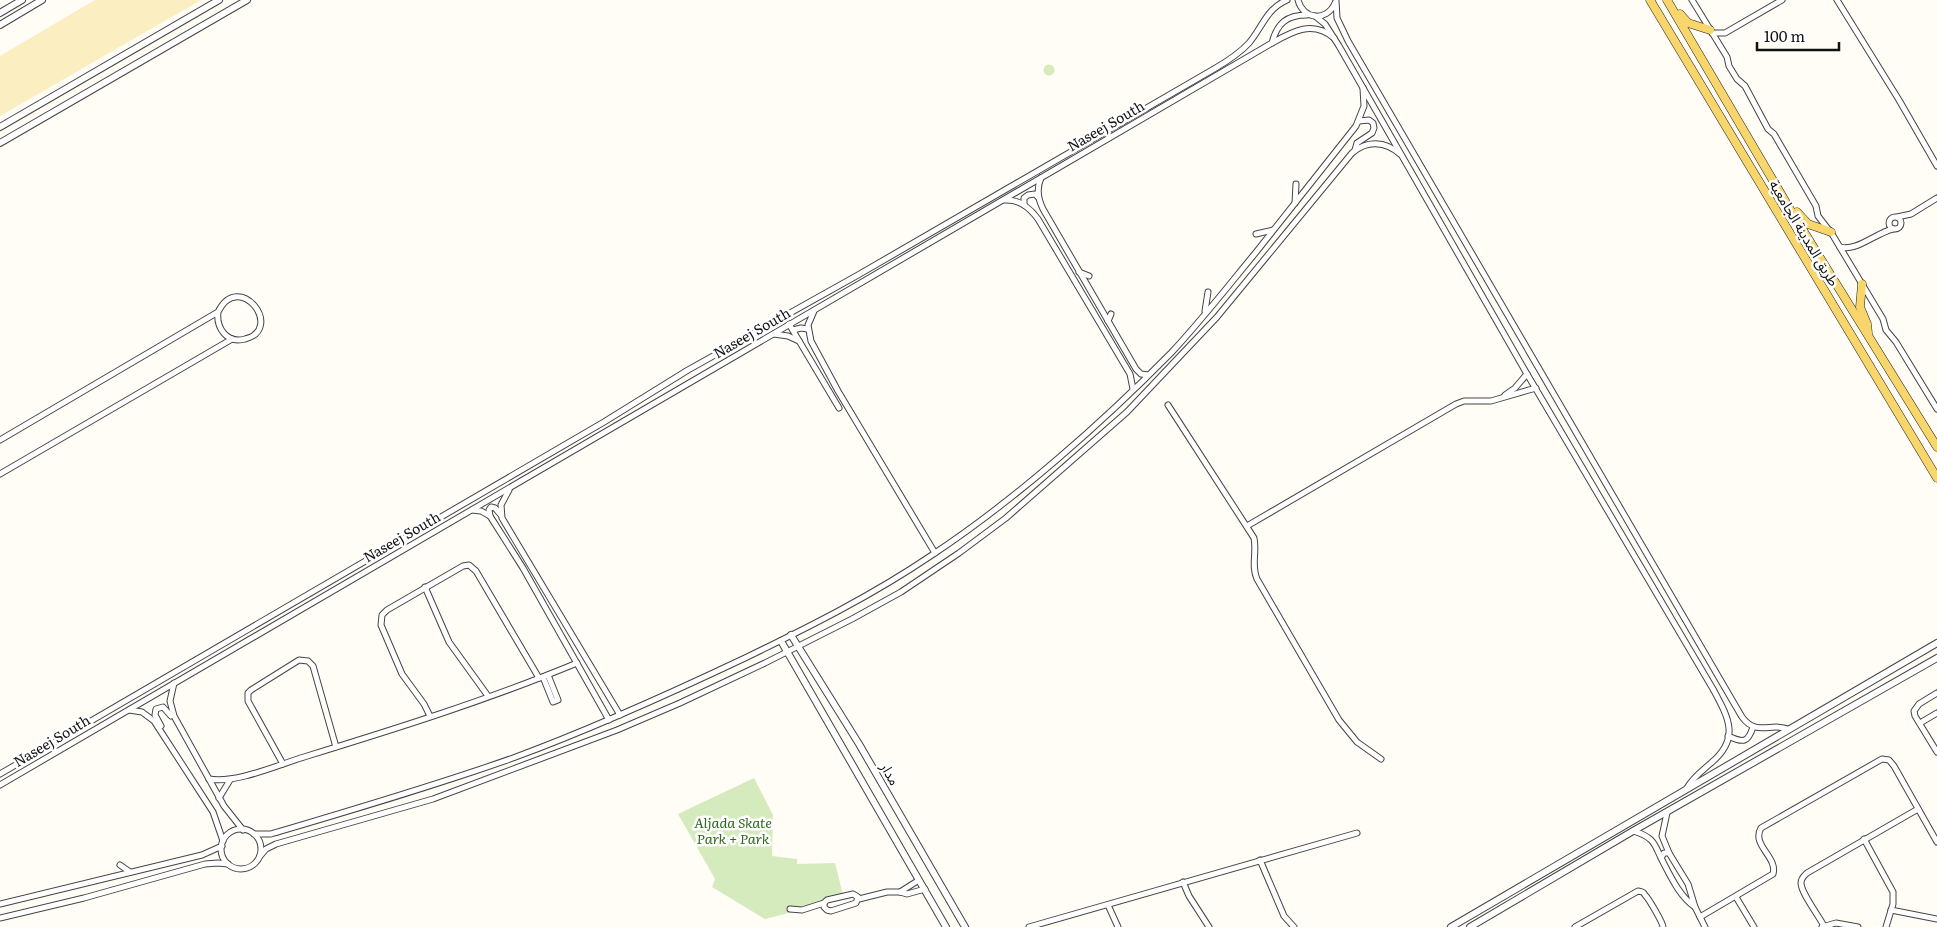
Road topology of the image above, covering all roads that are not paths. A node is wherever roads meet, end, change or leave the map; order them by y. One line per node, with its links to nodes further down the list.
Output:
1 (22, 0): 13 (street)
2 (42, 0): 16 (street)
3 (219, 0): 24 (street)
4 (247, 0): 25 (street)
5 (1287, 0): 114 (street)
6 (1298, 0): 14 (street)
7 (1650, 0): 80 (main road, طريق المدينة الجامعية)
8 (1692, 0): 17 (street)
9 (1782, 0): 18 (street)
10 (1837, 0): 28 (street)
11 (1336, 1): 15 (street); 31 (street)
12 (1669, 3): 17 (main road); 38 (main road, طريق المدينة الجامعية)
13 (0, 13)
14 (1308, 15): 15 (street); 20 (street)
15 (1315, 16): 19 (street)
16 (0, 24)
17 (1711, 32): 18 (street); 21 (street)
18 (1728, 32): 21 (street)
19 (1334, 38): 20 (street, Naseej South); 22 (street)
20 (1272, 43): 29 (street, Naseej South)
21 (1720, 46): 45 (street)
22 (1364, 88): 23 (street); 27 (street)
23 (1359, 121): 26 (street); 36 (street)
24 (0, 127)
25 (0, 143)
26 (1355, 150): 27 (street); 91 (street)
27 (1400, 154): 35 (street)
28 (1937, 166)
29 (1042, 177): 32 (street); 34 (street, Naseej South)
30 (1296, 184): 36 (street)
31 (1437, 196): 35 (street); 106 (street)
32 (1038, 197): 37 (street); 51 (street)
33 (1937, 198): 39 (street)
34 (1001, 200): 37 (street); 55 (street, Naseej South)
35 (1427, 201): 68 (street)
36 (1295, 203): 44 (street)
37 (1024, 205): 70 (street)
38 (1788, 206): 45 (main road); 64 (main road, طريق المدينة الجامعية)
39 (1911, 214): 40 (street); 42 (street)
40 (1896, 217): 41 (street); 42 (street)
41 (1889, 224): 43 (street); 47 (street)
42 (1901, 224): 43 (street)
43 (1893, 229): 47 (street)
44 (1273, 230): 46 (street); 57 (street)
45 (1831, 232): 49 (street)
46 (1256, 234)
47 (1878, 234): 48 (street)
48 (1856, 246): 49 (street); 50 (street)
49 (1840, 247): 50 (street)
50 (1848, 260): 53 (street)
51 (1078, 272): 52 (street); 59 (street)
52 (1089, 276)
53 (1862, 284): 64 (main road); 76 (street)
54 (1208, 292): 57 (street)
55 (816, 309): 60 (street, Naseej South); 61 (street, Naseej South)
56 (218, 312): 65 (street); 65 (street); 77 (street)
57 (1205, 313): 69 (street)
58 (1110, 314): 59 (street)
59 (1108, 322): 67 (street)
60 (789, 324): 62 (street); 63 (street, Naseej South)
61 (808, 329): 62 (street); 86 (street, Naseej South)
62 (793, 330): 66 (street)
63 (771, 335): 66 (street); 81 (street, Naseej South)
64 (1868, 335): 78 (main road, طريق المدينة الجامعية)
65 (232, 339): 79 (street)
66 (799, 341): 75 (street)
67 (1138, 372): 69 (street); 70 (street)
68 (1526, 374): 71 (street); 73 (street)
69 (1148, 375): 72 (street)
70 (1131, 377): 72 (street)
71 (1536, 388): 73 (street); 108 (street)
72 (1133, 390): 86 (street)
73 (1501, 398): 85 (street)
74 (1168, 405): 85 (street)
75 (839, 408)
76 (1937, 410)
77 (0, 440)
78 (1937, 447)
79 (0, 474)
80 (1937, 478)
81 (510, 488): 82 (street, Naseej South); 84 (street)
82 (472, 510): 83 (street); 96 (street, Naseej South)
83 (490, 516): 84 (street); 94 (street)
84 (501, 516): 101 (street)
85 (1247, 526): 112 (street)
86 (935, 553): 88 (street)
87 (424, 587): 95 (street); 98 (street); 102 (street)
88 (791, 635): 89 (street); 91 (street, مدار)
89 (780, 641): 92 (street, مدار); 101 (street)
90 (1937, 643): 107 (street)
91 (797, 646): 92 (street); 157 (street, مدار)
92 (787, 651): 130 (street); 137 (street, مدار)
93 (1937, 658): 121 (street)
94 (576, 663): 95 (street); 103 (street)
95 (543, 676): 98 (street)
96 (174, 683): 99 (street, Naseej South); 105 (street)
97 (1937, 693): 104 (street)
98 (488, 696): 102 (street)
99 (126, 710): 109 (street); 117 (street, Naseej South)
100 (1937, 712): 104 (street)
101 (620, 715): 103 (street)
102 (430, 716): 110 (street)
103 (608, 720): 125 (street)
104 (1920, 723): 111 (street)
105 (178, 724): 109 (street); 115 (street)
106 (1753, 727): 107 (street); 108 (street)
107 (1788, 729): 118 (street)
108 (1728, 736): 118 (street)
109 (166, 739): 128 (street)
110 (336, 747): 113 (street); 113 (street)
111 (1937, 752)
112 (1381, 759)
113 (283, 764): 116 (street)
114 (0, 774)
115 (209, 779): 116 (street); 119 (street)
116 (231, 780): 119 (street)
117 (0, 785)
118 (1687, 789): 163 (street)
119 (219, 798): 122 (street)
120 (1918, 809): 126 (street); 127 (street); 142 (street)
121 (1667, 813): 123 (street); 129 (street)
122 (243, 830): 125 (street); 128 (street)
123 (1633, 831): 131 (street); 164 (street)
124 (1357, 833): 132 (street)
125 (254, 834): 130 (street)
126 (1864, 839): 149 (street); 155 (street)
127 (1937, 842)
128 (222, 843): 133 (street); 135 (street)
129 (1669, 853): 131 (street); 136 (street)
130 (260, 856): 133 (street)
131 (1661, 858): 139 (street)
132 (1260, 860): 138 (street); 162 (street)
133 (228, 864): 151 (street)
134 (120, 865): 135 (street)
135 (130, 872): 145 (street)
136 (1684, 878): 139 (street); 147 (street)
137 (919, 880): 140 (street, مدار); 141 (street)
138 (1183, 882): 146 (street); 161 (street)
139 (1675, 883): 147 (street)
140 (925, 890): 141 (street); 156 (street, مدار)
141 (900, 892): 143 (street)
142 (1736, 897): 150 (street); 169 (street)
143 (859, 899): 144 (street); 144 (street)
144 (824, 903): 148 (street)
145 (0, 904)
146 (1108, 905): 154 (street); 160 (street)
147 (1695, 907): 150 (street)
148 (790, 909)
149 (1891, 910): 153 (street); 171 (street)
150 (1700, 917): 168 (street)
151 (0, 918)
152 (1658, 918): 165 (street); 166 (street); 167 (street)
153 (1937, 920)
154 (1048, 921): 158 (street); 159 (street)
155 (1823, 926): 170 (street)
156 (946, 927)
157 (965, 927)
158 (1029, 927)
159 (1051, 927)
160 (1118, 927)
161 (1210, 927)
162 (1294, 927)
163 (1450, 927)
164 (1470, 927)
165 (1575, 927)
166 (1660, 927)
167 (1663, 927)
168 (1705, 927)
169 (1754, 927)
170 (1858, 927)
171 (1886, 927)

